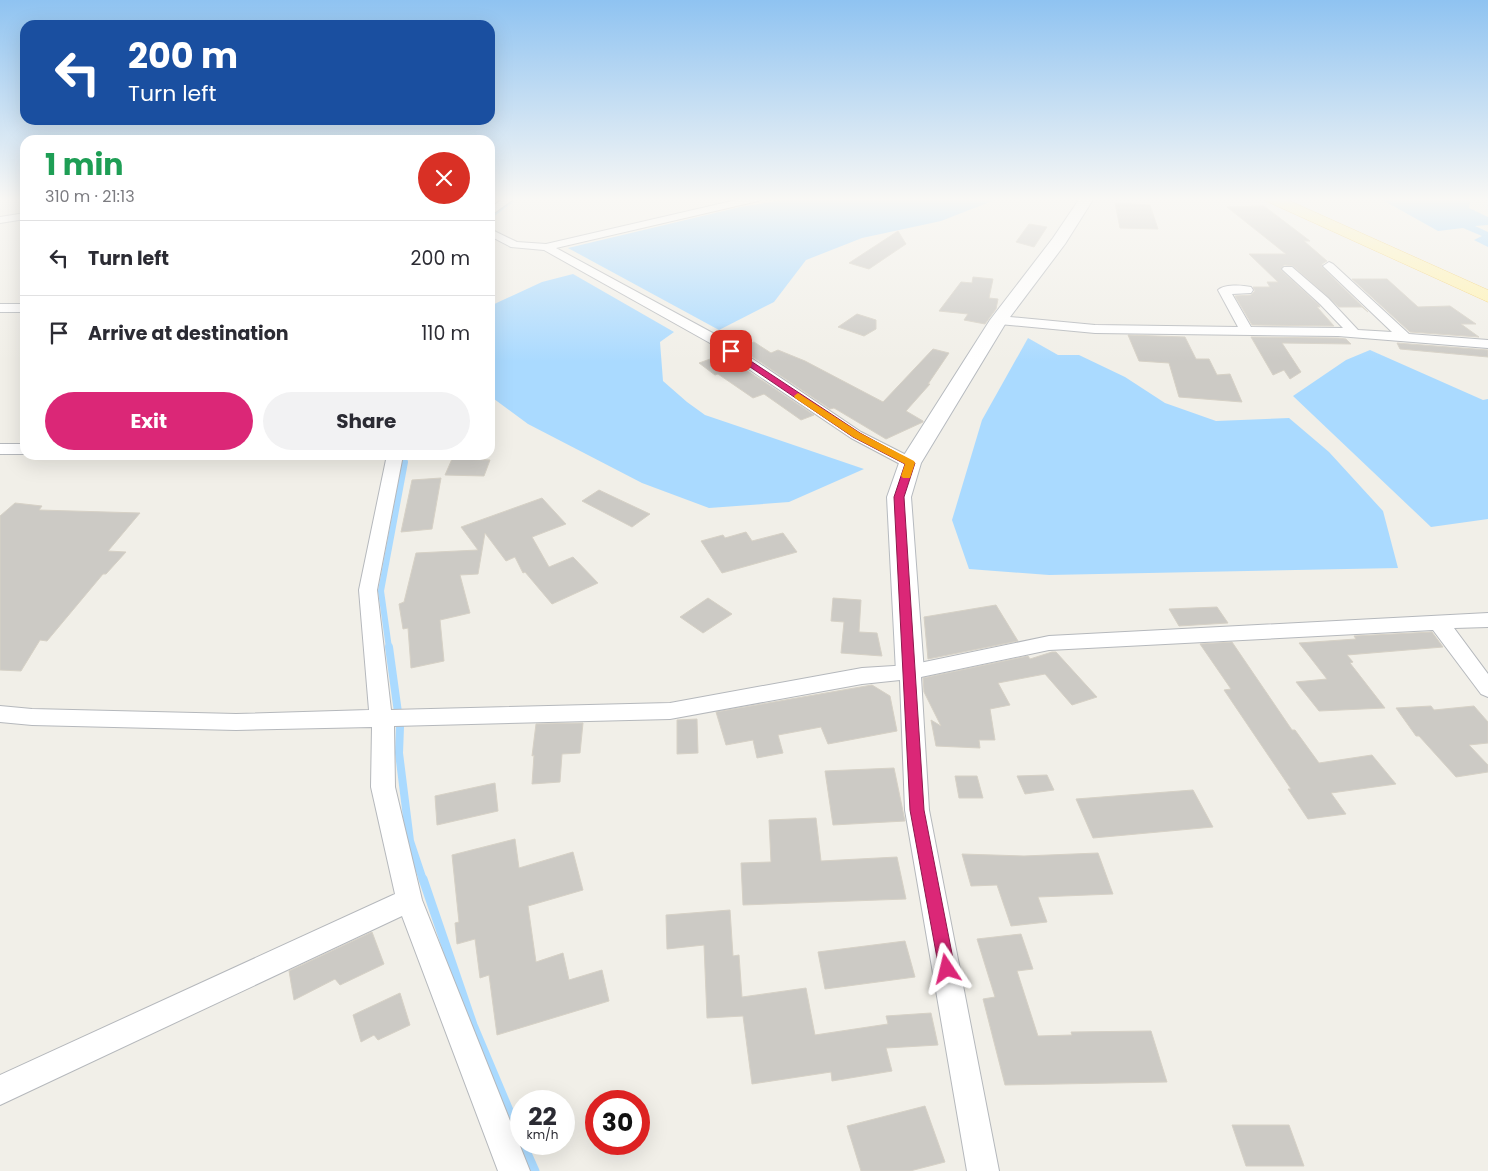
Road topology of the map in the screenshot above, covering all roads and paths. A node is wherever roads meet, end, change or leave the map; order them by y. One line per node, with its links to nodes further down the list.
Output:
1 (556, 253): 18 (street)
2 (1050, 253): 10 (street)
3 (1391, 253): 7 (main road)
4 (1329, 266): 13 (street)
5 (1288, 270): 12 (street)
6 (1246, 290): 11 (street)
7 (1488, 297)
8 (0, 308): 9 (street)
9 (20, 308)
10 (999, 320): 11 (street); 18 (street)
11 (1247, 332): 12 (street)
12 (1355, 334): 13 (street)
13 (1406, 338): 14 (street)
14 (1488, 344)
15 (0, 448): 16 (street)
16 (20, 449)
17 (394, 460): 24 (street)
18 (910, 463): 21 (street)
19 (1488, 620): 20 (street)
20 (1439, 622): 21 (street); 22 (street)
21 (910, 672): 24 (street); 28 (street)
22 (1488, 689)
23 (0, 714): 24 (street)
24 (381, 719): 25 (street)
25 (409, 900): 26 (street); 27 (street)
26 (0, 1090)
27 (514, 1171)
28 (983, 1171)

